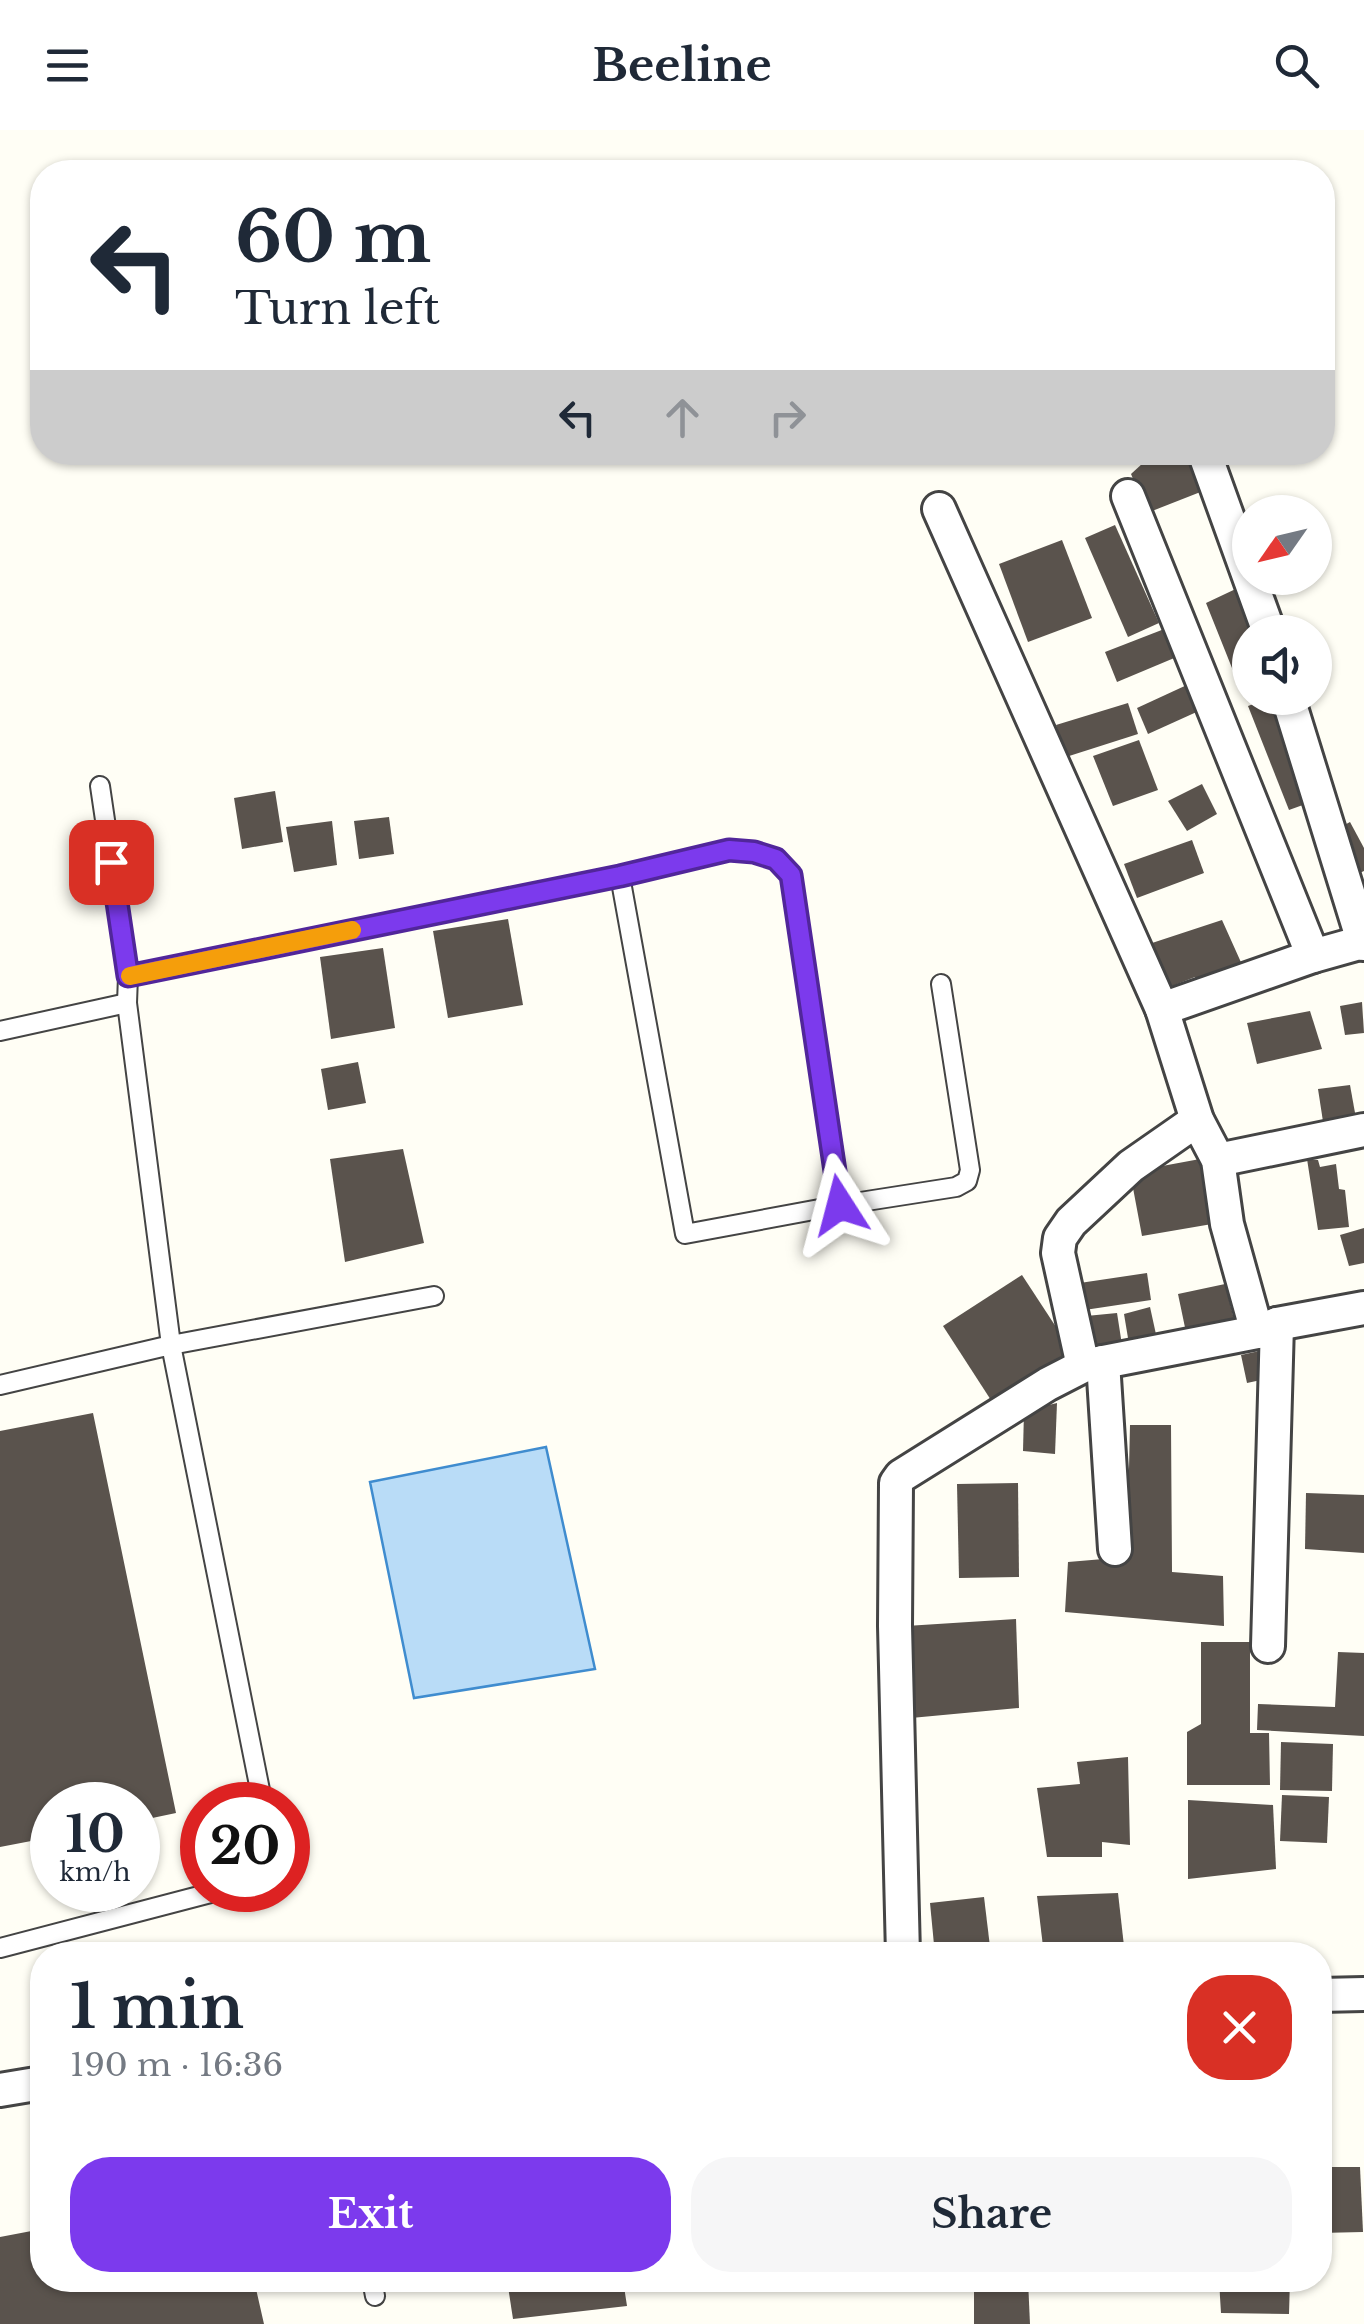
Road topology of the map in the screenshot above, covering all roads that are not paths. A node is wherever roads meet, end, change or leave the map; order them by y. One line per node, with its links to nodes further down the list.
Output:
1 (1209, 465): 4 (street)
2 (1128, 496): 9 (street)
3 (939, 509): 13 (street)
4 (1262, 615)
5 (1293, 715): 8 (street)
6 (100, 786): 10 (lane)
7 (620, 876): 10 (lane); 18 (lane); 18 (lane)
8 (1363, 943): 9 (street)
9 (1314, 956): 13 (street)
10 (128, 976): 12 (lane)
11 (941, 984): 18 (lane)
12 (127, 1004): 14 (lane); 22 (lane)
13 (1162, 1009): 15 (street)
14 (0, 1031)
15 (1197, 1120): 17 (street); 23 (street)
16 (1364, 1130): 17 (street)
17 (1218, 1160): 21 (street)
18 (840, 1205)
19 (434, 1296): 22 (lane)
20 (1364, 1308): 21 (street)
21 (1267, 1328): 23 (street); 26 (street)
22 (170, 1344): 24 (lane); 27 (lane)
23 (1093, 1364): 25 (street); 29 (street)
24 (0, 1385)
25 (1114, 1549)
26 (1268, 1646)
27 (258, 1782)
28 (180, 1901): 30 (lane)
29 (903, 1942)
30 (0, 1948)
31 (1364, 1994): 32 (street)
32 (1332, 1995)
33 (30, 2086): 34 (street)
34 (0, 2090)

